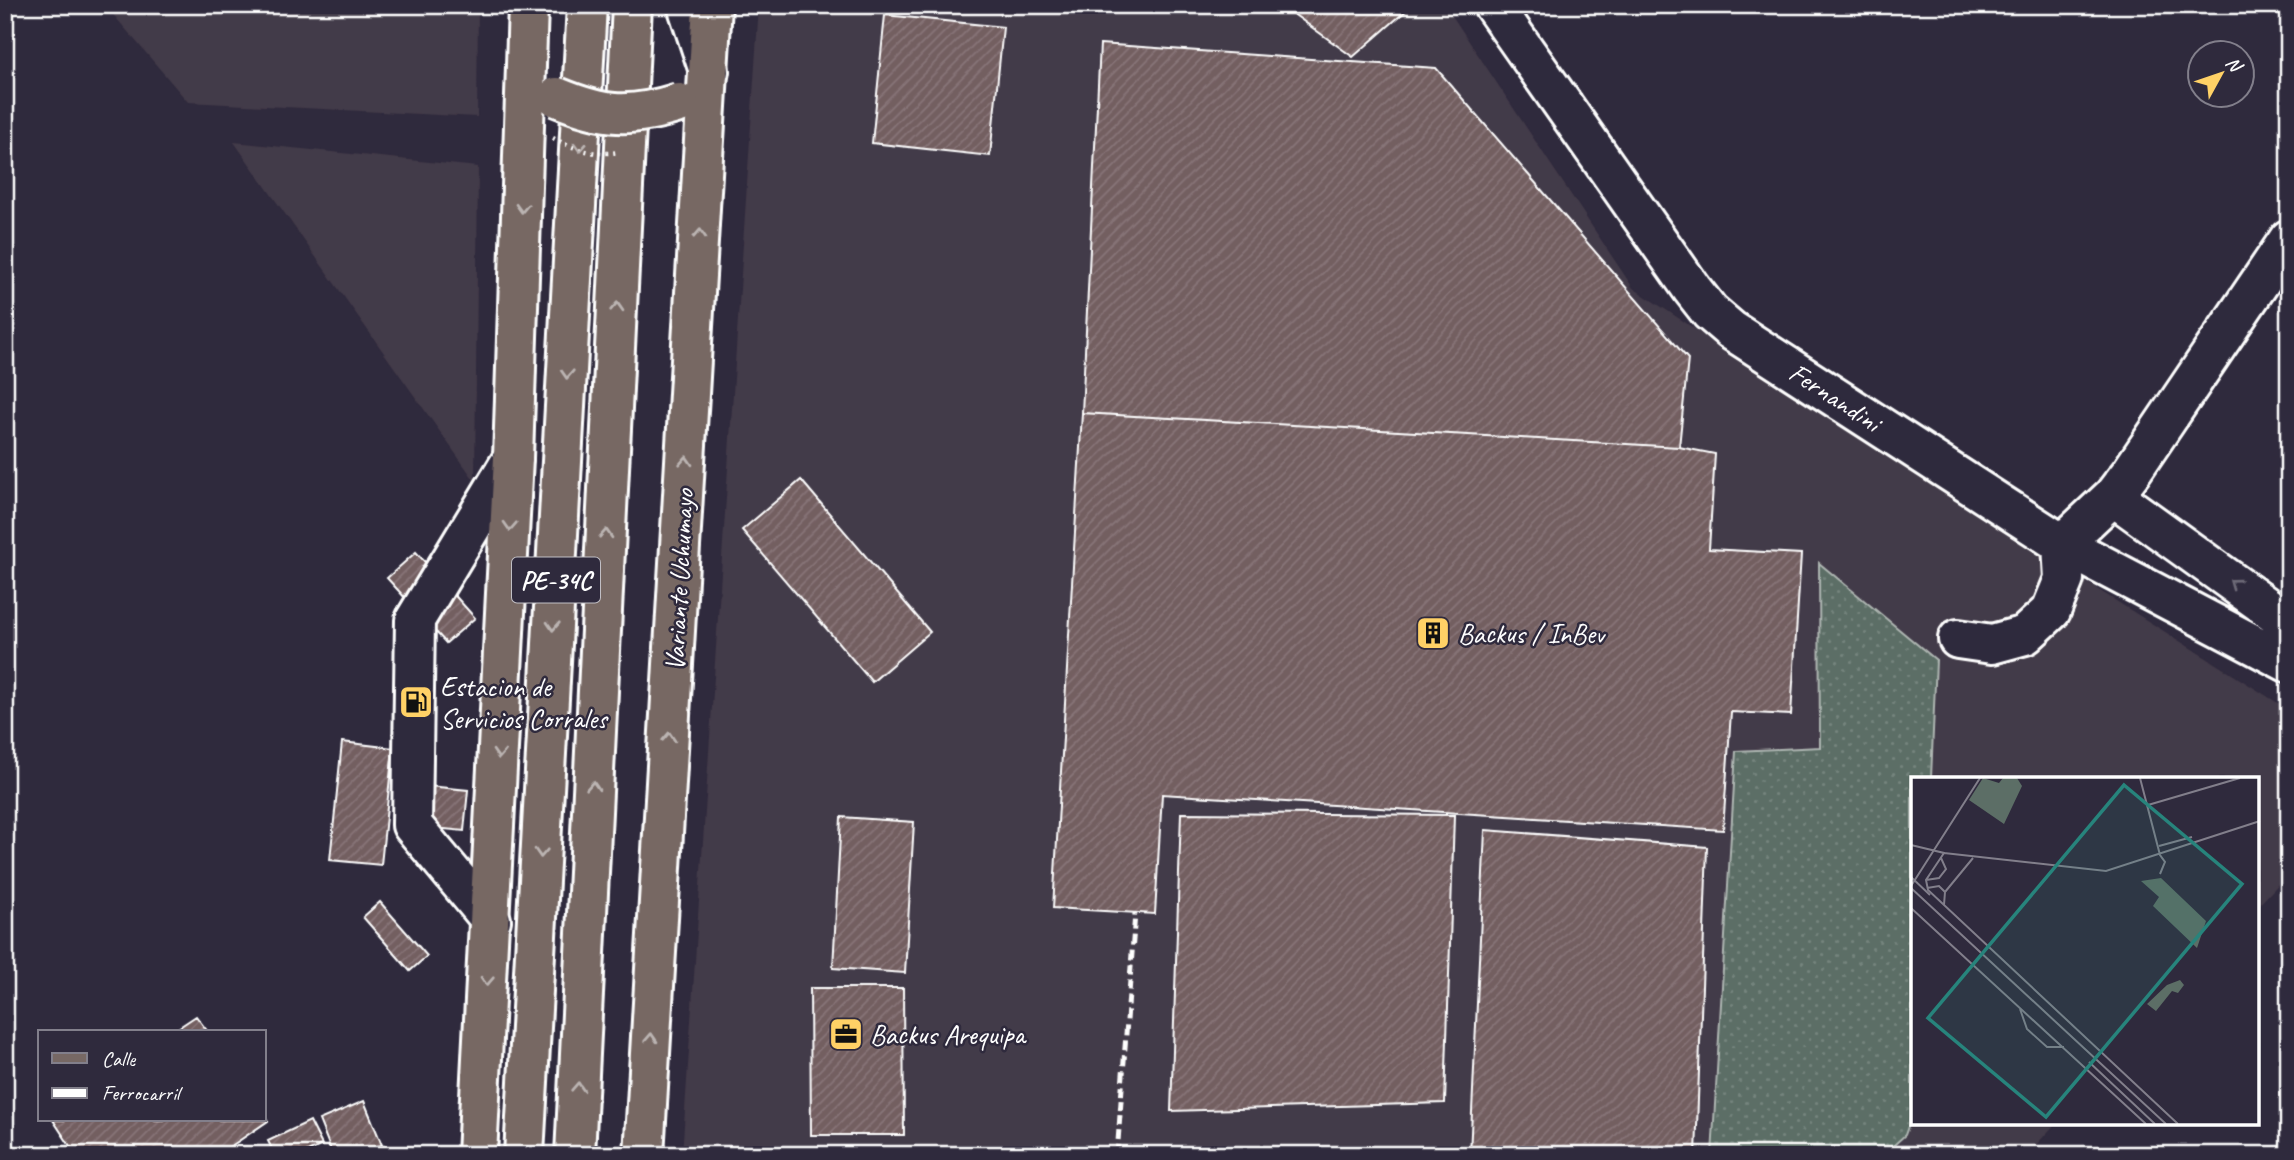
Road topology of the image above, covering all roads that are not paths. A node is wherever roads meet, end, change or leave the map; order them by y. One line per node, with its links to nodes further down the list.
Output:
1 (528, 5): 7 (main road)
2 (587, 5): 18 (main road, PE-34C, one-way to 18)
3 (632, 5): 19 (main road, PE-34C, one-way to 3)
4 (687, 5): 8 (street)
5 (712, 5): 8 (main road, Variante Uchumayo)
6 (1493, 5): 12 (street, Fernandini)
7 (527, 67): 8 (main road, bridge); 10 (main road, one-way to 10)
8 (709, 73): 20 (main road, Variante Uchumayo, one-way to 8)
9 (2289, 239): 11 (street)
10 (513, 458): 16 (main road, one-way to 16); 16 (street)
11 (2113, 496): 12 (street); 13 (street, one-way to 11)
12 (2062, 544): 14 (street); 15 (street, Fernandini)
13 (2289, 623)
14 (1958, 639)
15 (2289, 663)
16 (491, 920): 17 (main road, one-way to 17)
17 (478, 1155)
18 (524, 1155)
19 (575, 1155)
20 (644, 1155)

